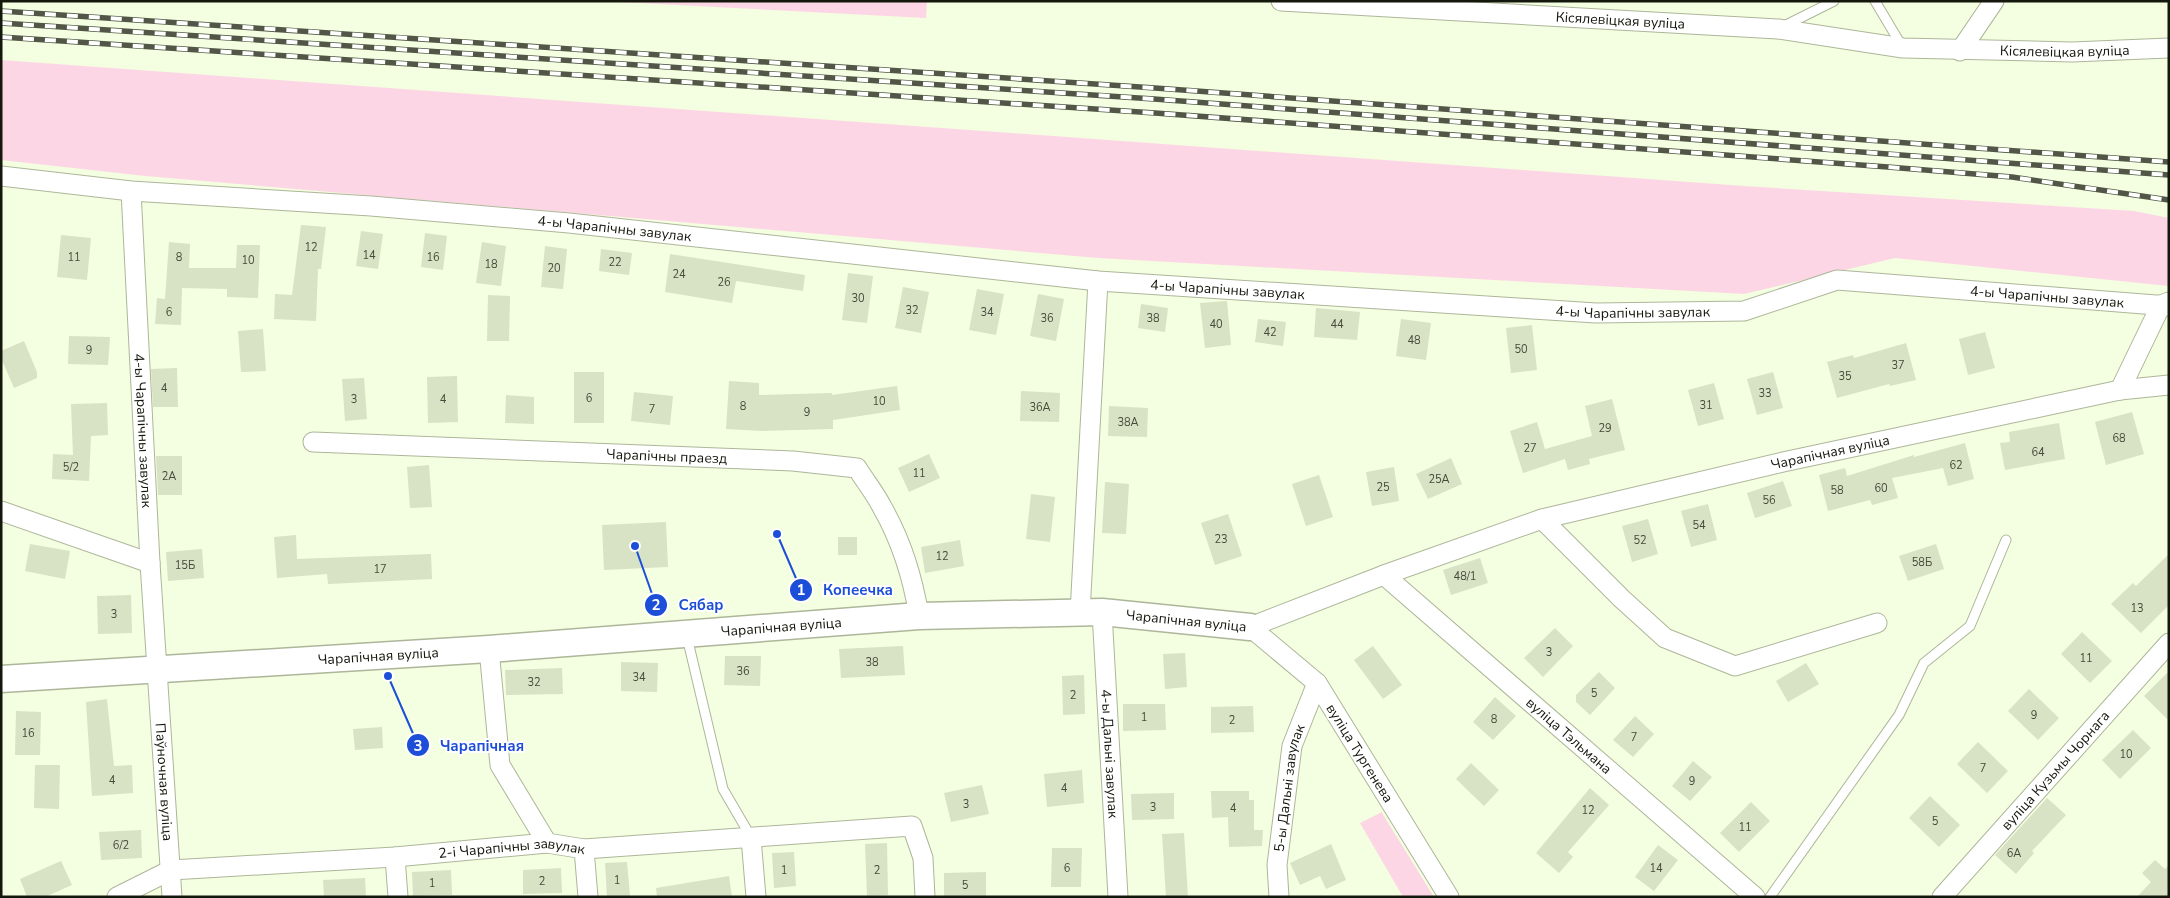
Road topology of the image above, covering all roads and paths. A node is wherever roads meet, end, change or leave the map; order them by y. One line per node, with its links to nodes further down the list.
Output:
1 (1281, 1): 5 (street, Кісялевіцкая вуліца)
2 (1834, 1): 5 (lane)
3 (1875, 1): 6 (lane)
4 (1994, 1): 8 (street)
5 (1778, 29): 6 (street, Кісялевіцкая вуліца)
6 (1903, 48): 8 (street, Кісялевіцкая вуліца)
7 (2169, 48): 8 (street, Кісялевіцкая вуліца)
8 (1960, 51)
9 (1, 176): 10 (street, 4-ы Чарапічны завулак)
10 (132, 191): 11 (street, 4-ы Чарапічны завулак); 19 (street, 4-ы Чарапічны завулак)
11 (1098, 281): 12 (street, 4-ы Чарапічны завулак); 21 (street)
12 (2166, 304): 14 (street)
13 (2169, 385): 14 (street, Чарапічная вуліца)
14 (2120, 390): 17 (street, Чарапічная вуліца)
15 (313, 442): 22 (street, Чарапічны праезд)
16 (1, 511): 19 (street)
17 (1542, 519): 20 (street, Чарапічная вуліца); 23 (street)
18 (2006, 540): 46 (lane)
19 (150, 564): 28 (street, 4-ы Чарапічны завулак)
20 (1384, 575): 24 (street, Чарапічная вуліца); 45 (street, вуліца Тэльмана)
21 (1091, 612): 22 (street, Чарапічная вуліца); 24 (street, Чарапічная вуліца); 42 (street, 4-ы Дальні завулак)
22 (919, 616): 25 (street, Чарапічная вуліца)
23 (1877, 623)
24 (1250, 627): 30 (street, вуліца Тургенева)
25 (686, 634): 27 (street, Чарапічная вуліца); 31 (lane)
26 (2169, 643): 47 (street, вуліца Кузьмы Чорнага)
27 (489, 649): 28 (street, Чарапічная вуліца); 32 (street)
28 (156, 669): 29 (street, Чарапічная вуліца); 35 (street, Паўночная вуліца)
29 (1, 679)
30 (1317, 683): 43 (street, 5-ы Дальні завулак); 44 (street, вуліца Тургенева)
31 (751, 838): 33 (street, 2-і Чарапічны завулак); 40 (street); 41 (street, 2-і Чарапічны завулак)
32 (547, 843): 33 (street, 2-і Чарапічны завулак); 34 (street, 2-і Чарапічны завулак)
33 (584, 849): 39 (street)
34 (395, 856): 35 (street, 2-і Чарапічны завулак); 38 (street)
35 (171, 870): 36 (street, 2-і Чарапічны завулак); 37 (street, Паўночная вуліца)
36 (117, 897)
37 (172, 897)
38 (398, 897)
39 (588, 897)
40 (756, 897)
41 (925, 897)
42 (1118, 897)
43 (1279, 897)
44 (1449, 897)
45 (1755, 897)
46 (1770, 897)
47 (1942, 897)

